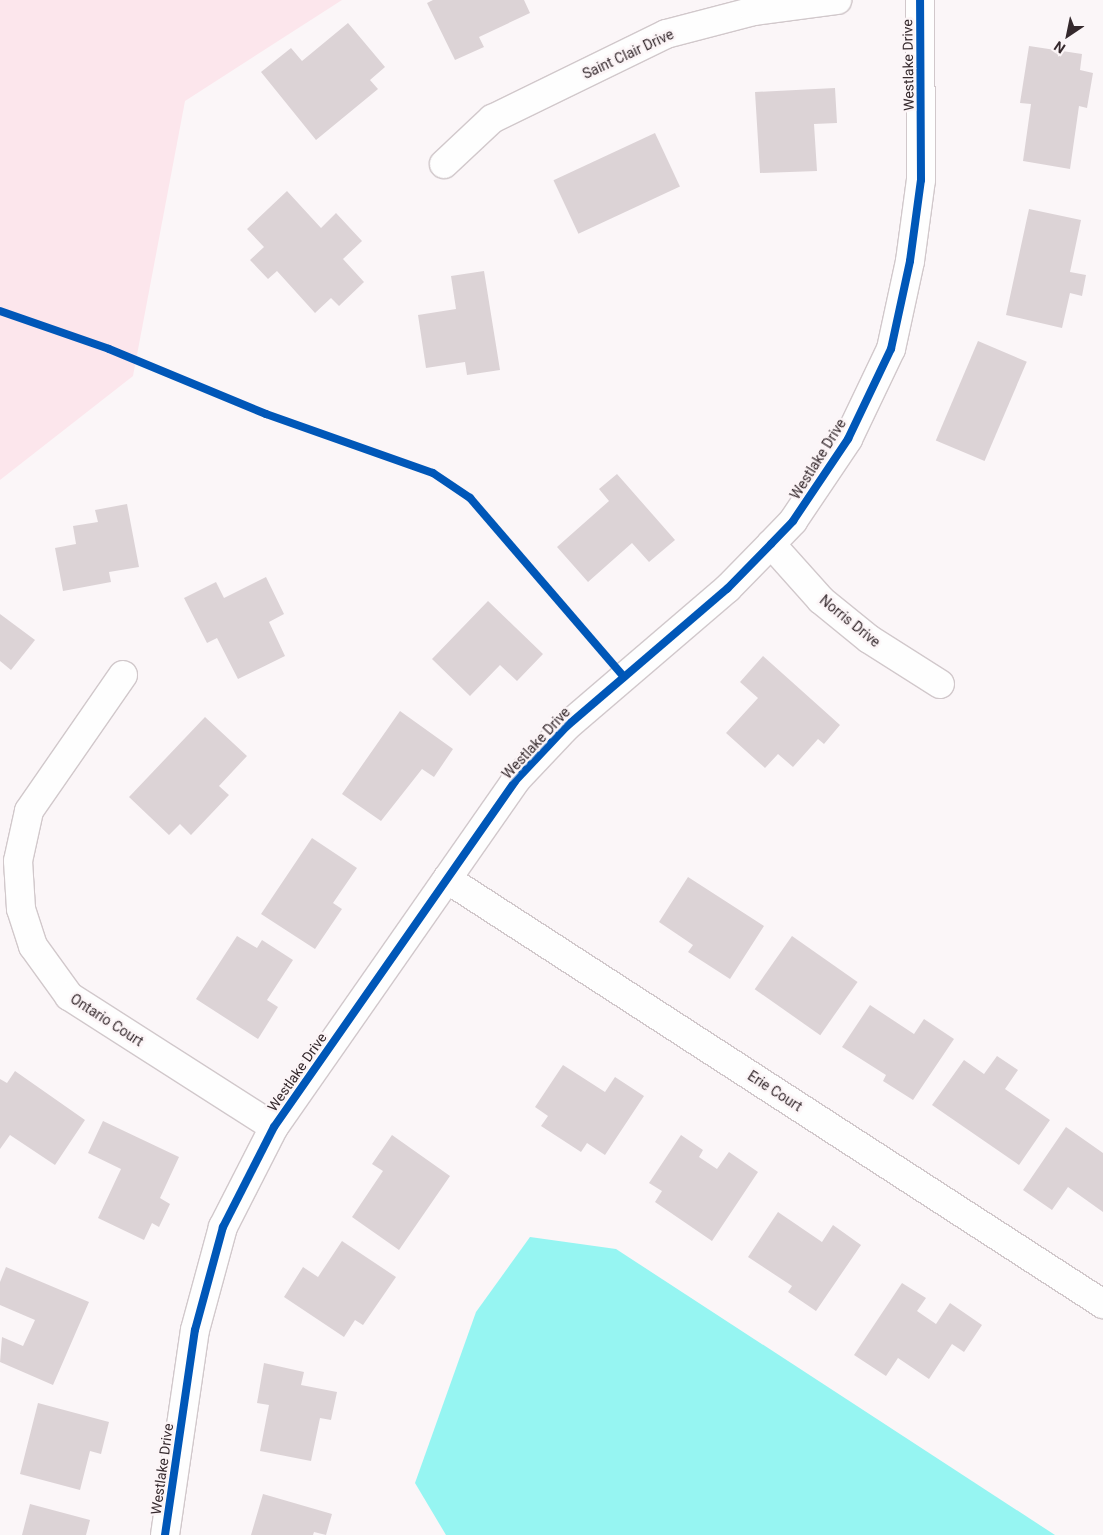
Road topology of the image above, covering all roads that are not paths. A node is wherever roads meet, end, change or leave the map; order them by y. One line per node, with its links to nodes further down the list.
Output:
1 (837, 0): 3 (street, Saint Clair Drive)
2 (920, 0): 4 (street, Westlake Drive)
3 (444, 164)
4 (771, 544): 6 (street, Norris Drive); 7 (street, Westlake Drive)
5 (123, 675): 8 (street, Ontario Court)
6 (940, 684)
7 (447, 879): 8 (street, Westlake Drive); 9 (street, Erie Court)
8 (274, 1128): 10 (street, Westlake Drive)
9 (1103, 1304)
10 (165, 1535)

